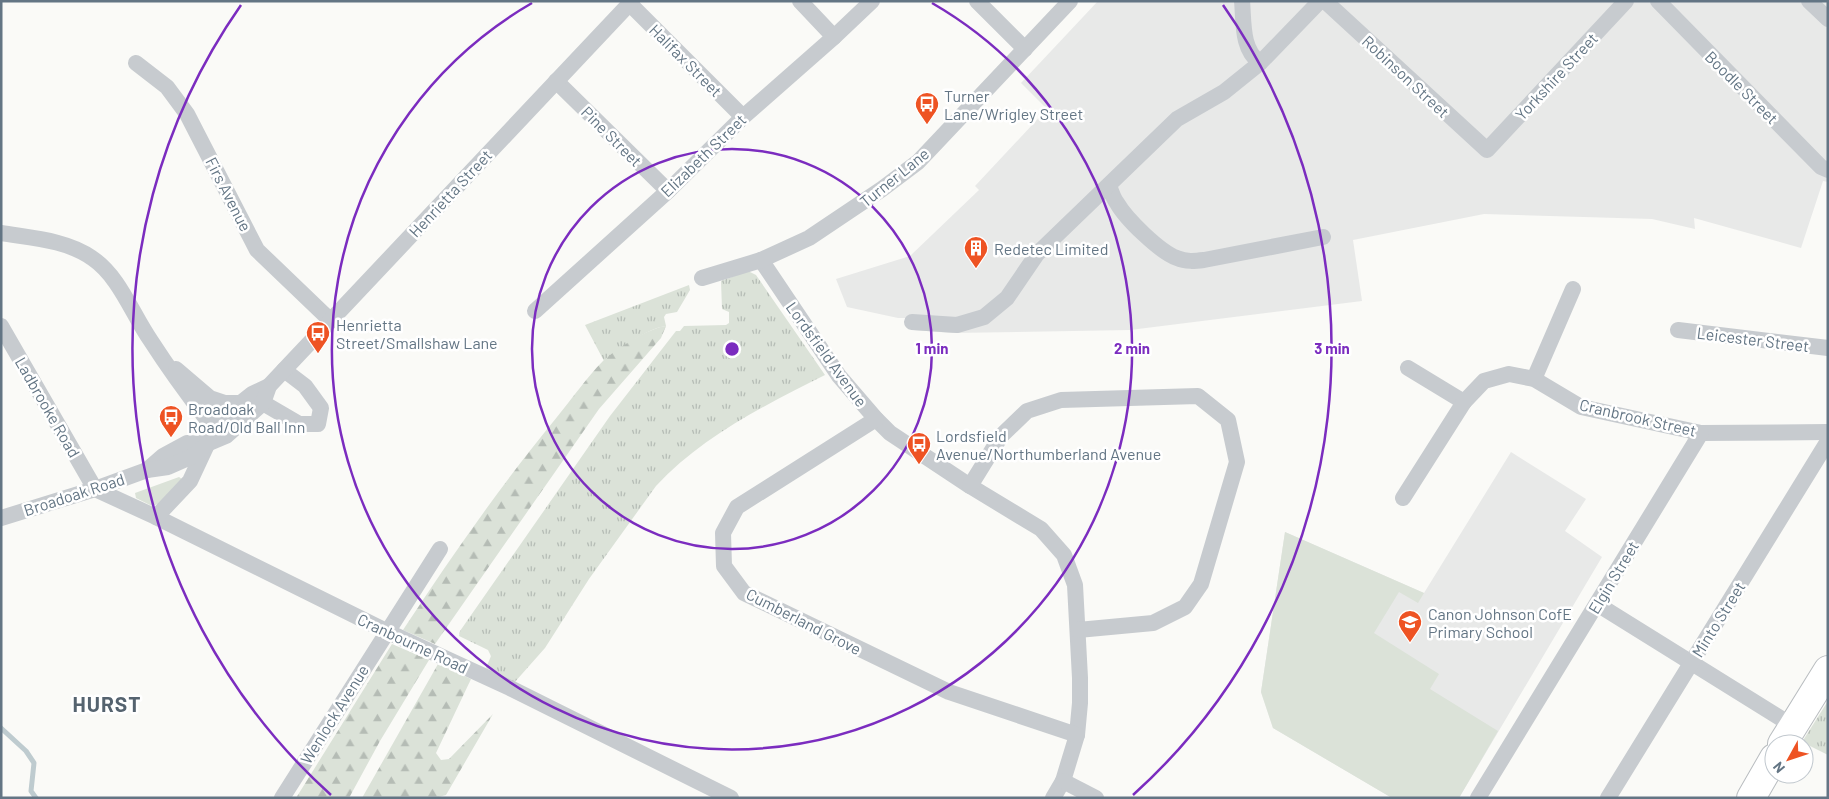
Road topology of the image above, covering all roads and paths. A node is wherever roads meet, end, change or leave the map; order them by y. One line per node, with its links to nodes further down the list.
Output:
1 (800, 1): 13 (street)
2 (872, 1): 13 (street, Elizabeth Street)
3 (977, 1): 14 (street)
4 (1070, 1): 14 (street, Turner Lane)
5 (1242, 1): 15 (street)
6 (1320, 1): 15 (street)
7 (1325, 1): 19 (street, Robinson Street)
8 (1626, 1): 19 (street, Yorkshire Street)
9 (1658, 1): 20 (street, Boodle Street)
10 (1809, 1): 12 (street)
11 (631, 2): 17 (street, Henrietta Street); 18 (street, Halifax Street)
12 (1828, 19)
13 (834, 37): 18 (street, Elizabeth Street)
14 (1025, 49): 25 (street, Turner Lane)
15 (1257, 61): 21 (street)
16 (136, 63): 29 (street, Firs Avenue)
17 (556, 81): 22 (street, Pine Street); 29 (street, Henrietta Street)
18 (743, 117): 22 (street, Elizabeth Street)
19 (1487, 150)
20 (1828, 170)
21 (1109, 186): 24 (street); 30 (street)
22 (668, 191): 28 (street, Elizabeth Street)
23 (1, 233): 34 (street)
24 (1324, 237)
25 (761, 260): 26 (street, Turner Lane); 42 (street, Lordsfield Avenue)
26 (702, 278)
27 (1573, 289): 37 (street)
28 (535, 311)
29 (330, 320): 36 (street, Henrietta Street)
30 (912, 322)
31 (1678, 330): 33 (street, Leicester Street)
32 (3, 331): 48 (street, Ladbrooke Road)
33 (1828, 348)
34 (162, 358): 40 (street); 46 (street)
35 (1408, 368): 39 (street)
36 (284, 370): 38 (street, Henrietta Street); 41 (street)
37 (1534, 379): 39 (street, Cranbrook Street); 44 (street, Cranbrook Street)
38 (269, 386): 40 (street, Henrietta Street); 41 (street, Henrietta Street)
39 (1464, 402): 49 (street, Cranbrook Street)
40 (241, 403): 46 (street, Henrietta Street)
41 (263, 403): 46 (street, Henrietta Street)
42 (876, 419): 47 (street, Lordsfield Avenue); 60 (street, Cumberland Grove)
43 (1828, 432): 44 (street, Cranbrook Street)
44 (1701, 433): 53 (street, Elgin Street)
45 (1828, 441): 56 (street, Minto Street)
46 (207, 444): 48 (street, Broadoak Road); 50 (street)
47 (970, 486): 54 (street, Lordsfield Avenue); 54 (street)
48 (95, 489): 50 (street, Cranbourne Road); 51 (street, Broadoak Road)
49 (1403, 498)
50 (156, 517): 55 (street, Cranbourne Road)
51 (1, 518)
52 (440, 549): 55 (street, Wenlock Avenue)
53 (1597, 604): 56 (street); 67 (street, Elgin Street)
54 (1078, 630): 60 (street, Lordsfield Avenue)
55 (391, 633): 63 (street, Cranbourne Road); 64 (street, Wenlock Avenue)
56 (1692, 662): 58 (street); 68 (street, Minto Street)
57 (1828, 670): 59 (highway)
58 (1787, 734)
59 (1789, 734)
60 (1076, 735): 62 (street, Lordsfield Avenue)
61 (1764, 775): 69 (highway)
62 (1063, 781): 65 (street, Lordsfield Avenue); 66 (street)
63 (723, 796)
64 (282, 798)
65 (1053, 798)
66 (1096, 798)
67 (1478, 798)
68 (1608, 798)
69 (1751, 798)

